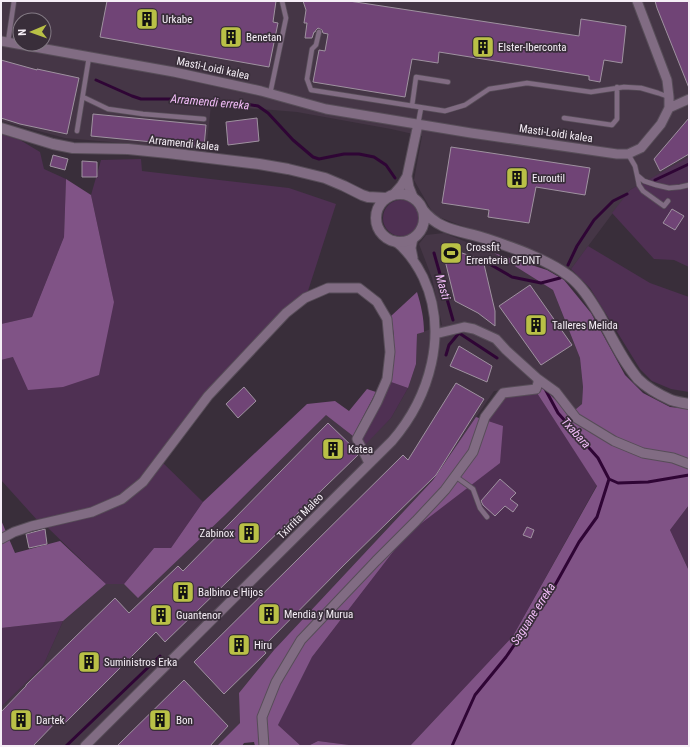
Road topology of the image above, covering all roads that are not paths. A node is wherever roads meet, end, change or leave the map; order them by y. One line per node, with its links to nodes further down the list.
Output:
1 (14, 1): 5 (lane)
2 (282, 1): 9 (lane)
3 (637, 1): 11 (street)
4 (319, 32): 13 (lane)
5 (4, 42): 6 (street, Masti-Loidi kalea)
6 (89, 57): 9 (street, Masti-Loidi kalea); 10 (lane)
7 (448, 82): 13 (lane)
8 (617, 87): 11 (lane); 14 (lane); 16 (lane)
9 (270, 94): 18 (street, Masti-Loidi kalea)
10 (83, 97): 17 (lane); 20 (lane)
11 (669, 97): 15 (street)
12 (689, 99): 15 (street)
13 (412, 106): 14 (lane)
14 (421, 108): 18 (lane)
15 (669, 108): 21 (street)
16 (564, 118)
17 (204, 119)
18 (418, 124): 21 (street, Masti-Loidi kalea); 23 (street)
19 (1, 128): 25 (street, Arramendi kalea)
20 (77, 131)
21 (628, 154): 22 (lane)
22 (637, 175): 24 (lane); 28 (lane)
23 (407, 176): 26 (street); 27 (street)
24 (689, 185)
25 (362, 195): 26 (street); 30 (street)
26 (390, 197): 27 (street); 30 (street)
27 (413, 198): 29 (street)
28 (668, 201)
29 (422, 209): 31 (street); 32 (street)
30 (377, 220): 34 (street)
31 (447, 228): 32 (street); 38 (street)
32 (421, 230): 33 (street)
33 (413, 238): 34 (street); 35 (street, Txirrita Maleo)
34 (395, 241): 35 (street, Txirrita Maleo)
35 (413, 259): 36 (street, Txirrita Maleo)
36 (435, 334): 37 (street); 39 (street, Txirrita Maleo)
37 (538, 380): 40 (street); 41 (street)
38 (689, 404)
39 (369, 463): 43 (street); 44 (street, Txirrita Maleo)
40 (689, 464)
41 (455, 476): 42 (lane); 45 (street)
42 (487, 517)
43 (1, 539)
44 (85, 746)
45 (264, 746)

